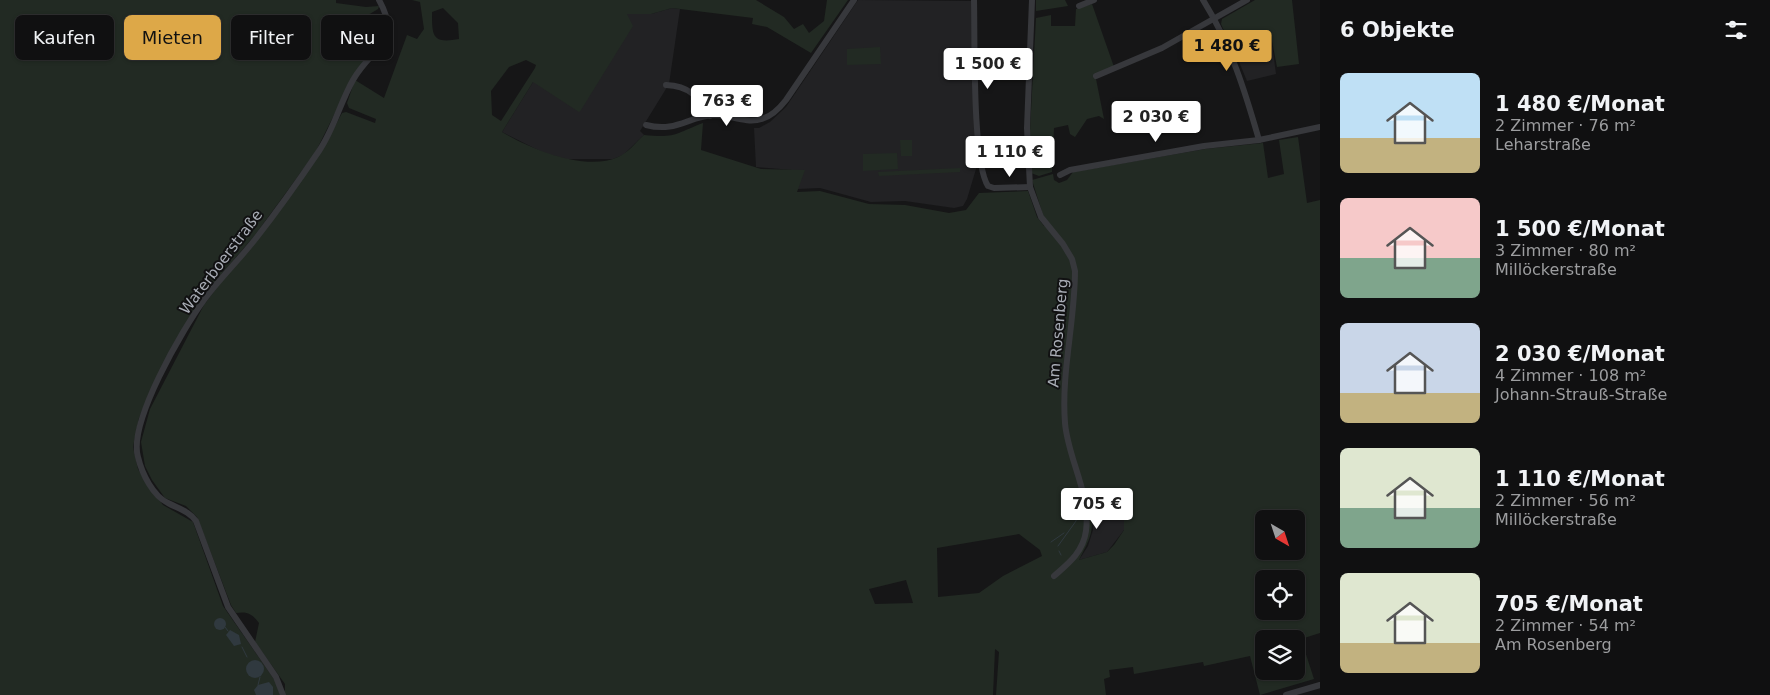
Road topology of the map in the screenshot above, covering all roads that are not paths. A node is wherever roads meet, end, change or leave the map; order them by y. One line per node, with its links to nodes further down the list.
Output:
1 (379, 0): 20 (street, Waterboerstraße)
2 (854, 0): 12 (street)
3 (974, 0): 17 (street)
4 (1032, 0): 17 (street, Am Rosenberg)
5 (1094, 0): 8 (street)
6 (1204, 0): 9 (street)
7 (1247, 0): 9 (street)
8 (1079, 6)
9 (1215, 19): 10 (street); 15 (street)
10 (1096, 76)
11 (666, 85): 12 (street)
12 (710, 116): 13 (street)
13 (646, 126)
14 (1320, 128): 15 (street)
15 (1260, 140): 16 (street)
16 (1060, 175)
17 (1030, 187): 18 (street, Am Rosenberg)
18 (1054, 576)
19 (1320, 685): 21 (street)
20 (282, 695)
21 (1286, 695)

